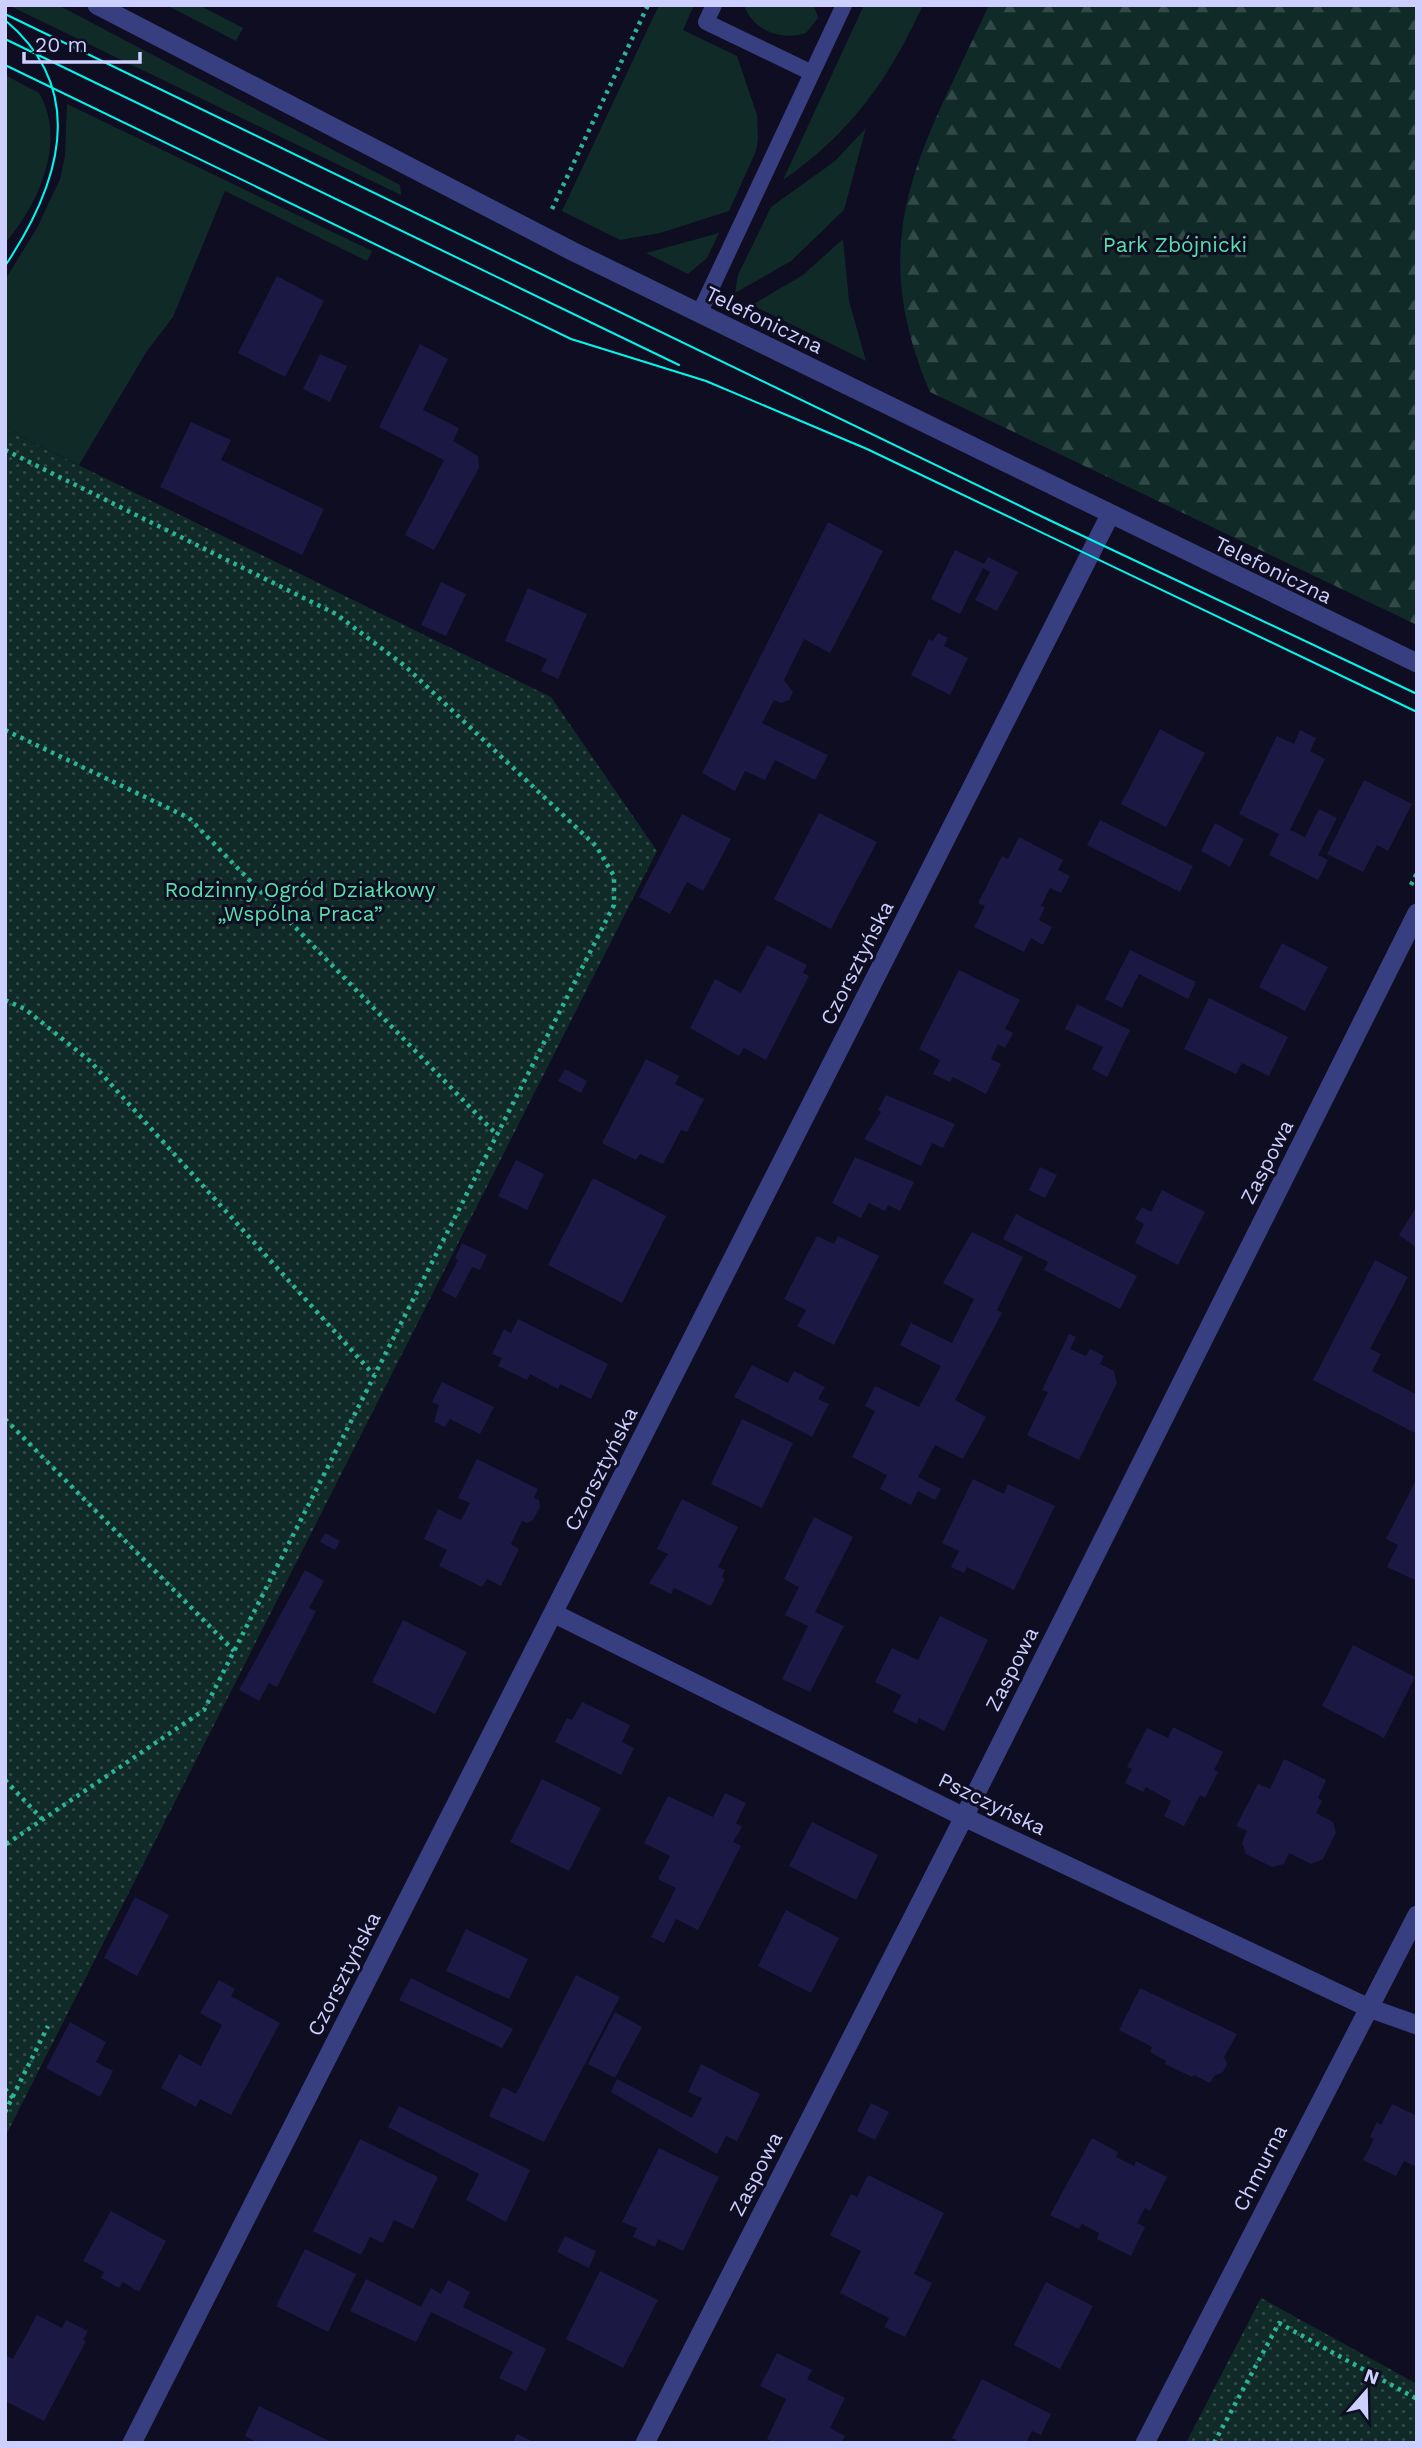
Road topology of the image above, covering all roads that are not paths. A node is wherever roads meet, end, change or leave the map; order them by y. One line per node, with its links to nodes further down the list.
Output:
1 (97, 5): 5 (street, Telefoniczna)
2 (714, 5): 4 (lane)
3 (844, 5): 4 (lane)
4 (813, 73): 5 (lane)
5 (699, 314): 6 (street, Telefoniczna)
6 (1110, 515): 7 (street, Telefoniczna); 9 (street, Czorsztyńska)
7 (1417, 663)
8 (1417, 913): 10 (street, Zaspowa)
9 (553, 1613): 10 (street, Pszczyńska); 14 (street, Czorsztyńska)
10 (964, 1817): 12 (street, Pszczyńska); 15 (street, Zaspowa)
11 (1417, 1915): 12 (street, Chmurna)
12 (1368, 2008): 13 (street, Pszczyńska); 16 (street, Chmurna)
13 (1417, 2025)
14 (132, 2443)
15 (645, 2443)
16 (1145, 2443)

